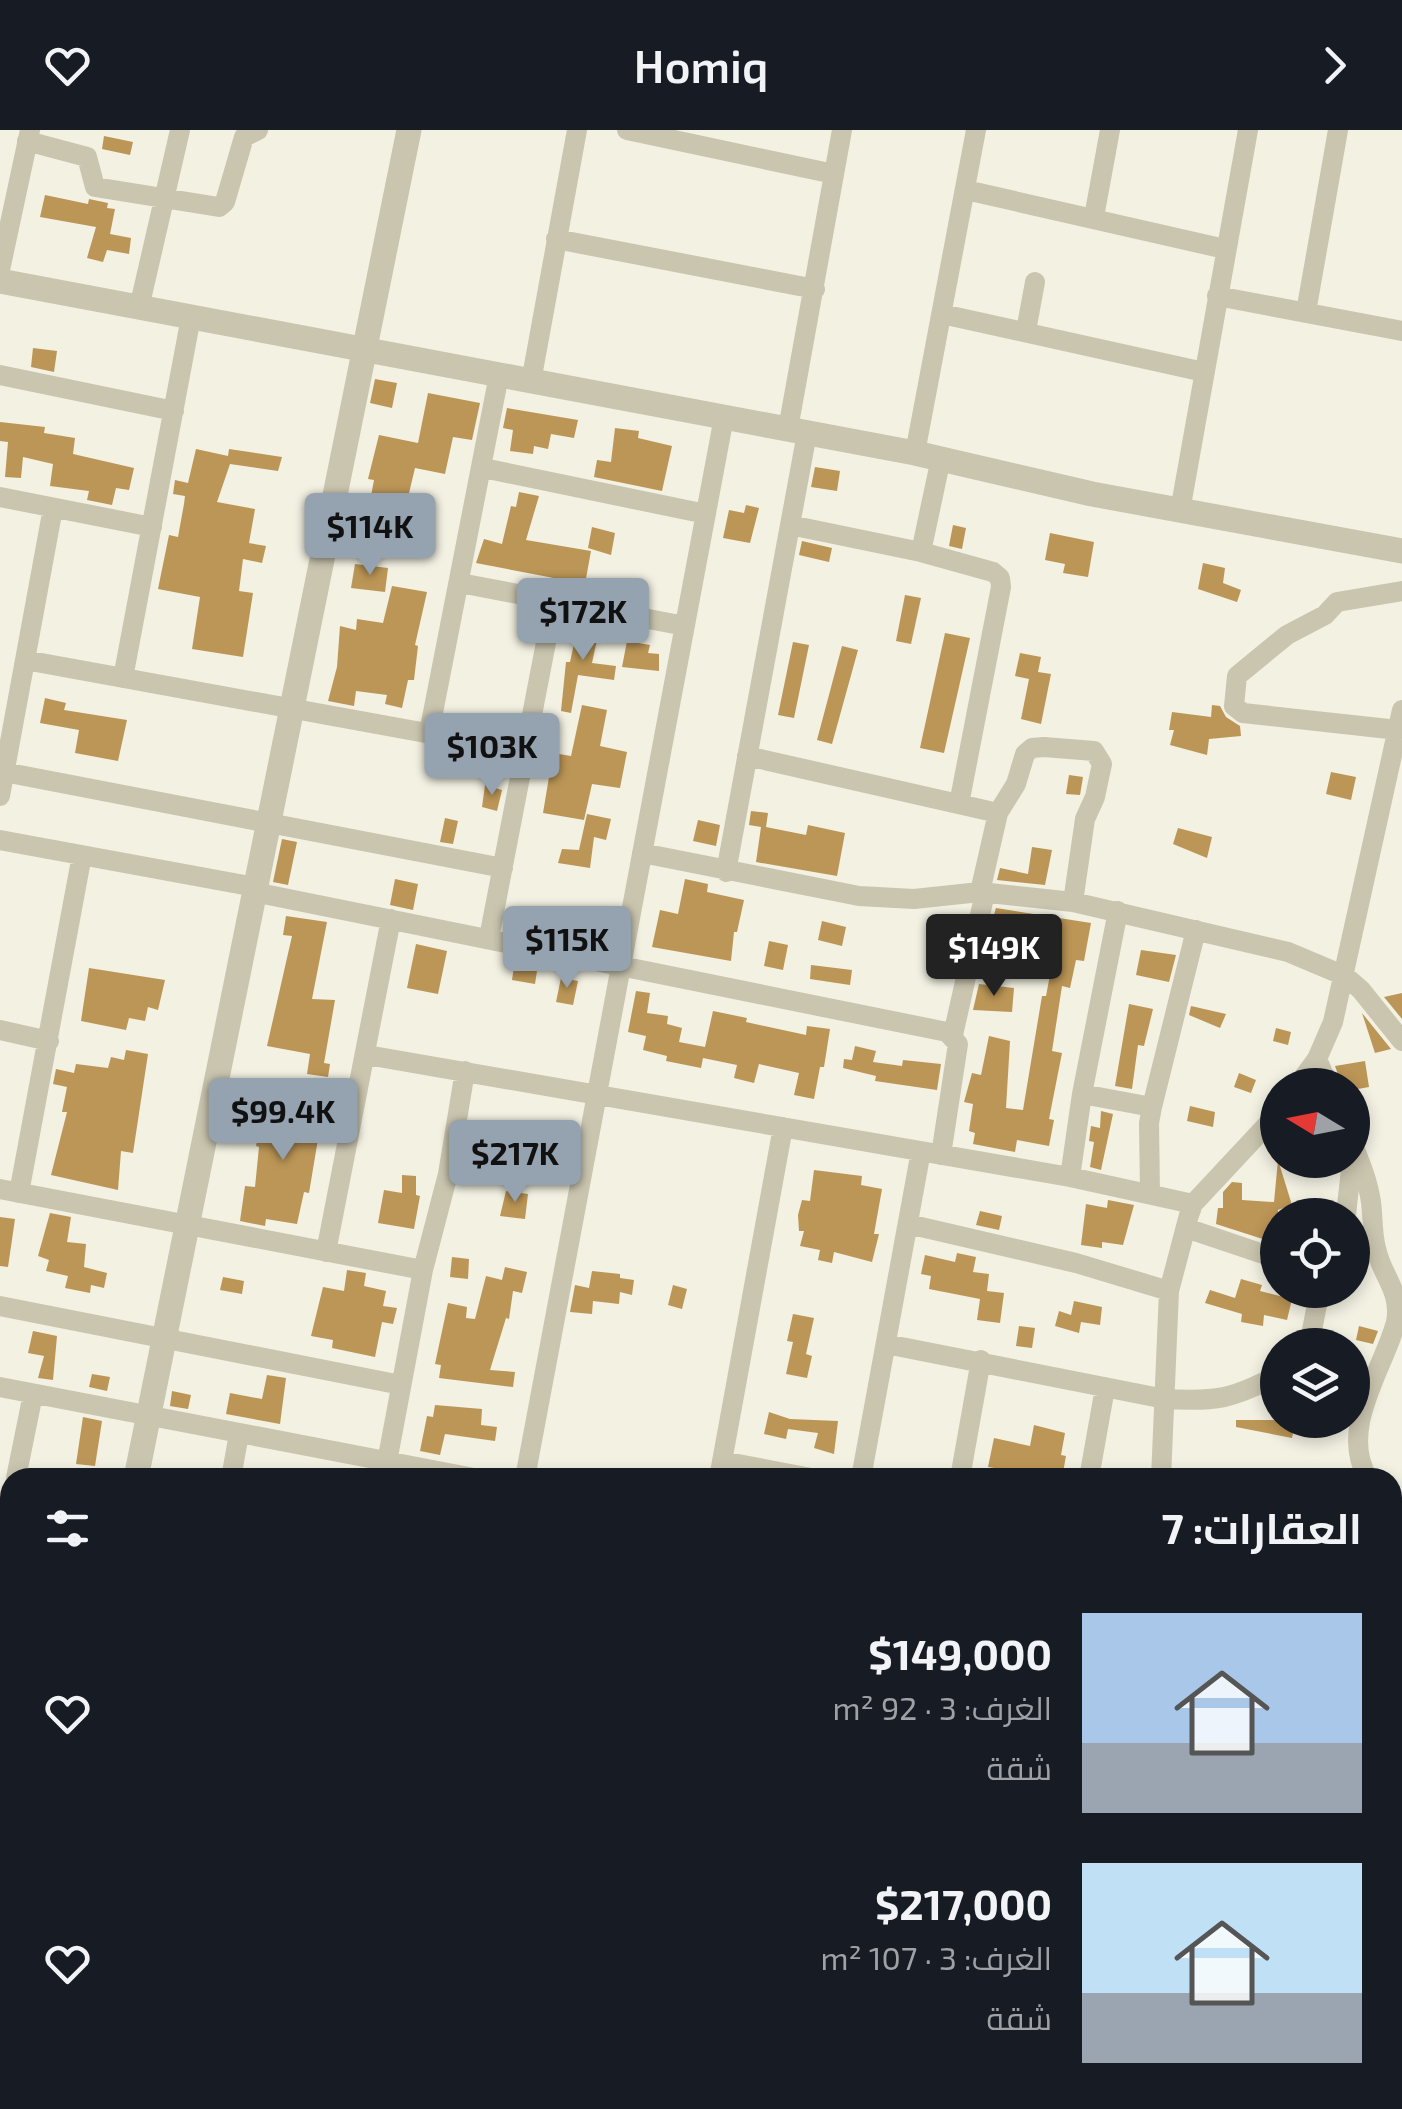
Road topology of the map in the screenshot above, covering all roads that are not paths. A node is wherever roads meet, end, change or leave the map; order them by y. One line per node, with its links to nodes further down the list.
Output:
1 (180, 130): 15 (street)
2 (258, 130): 15 (street)
3 (409, 130): 30 (street)
4 (577, 130): 17 (street)
5 (627, 130): 12 (street)
6 (842, 130): 13 (street)
7 (976, 130): 14 (street)
8 (1110, 130): 16 (street)
9 (1248, 130): 18 (street)
10 (1338, 130): 25 (street)
11 (29, 136): 15 (street); 19 (street)
12 (706, 137): 13 (street)
13 (834, 174): 22 (street)
14 (966, 190): 16 (street); 26 (street)
15 (162, 196): 24 (street)
16 (1094, 217): 18 (street)
17 (556, 239): 22 (street); 34 (street)
18 (1225, 249): 23 (street)
19 (0, 270)
20 (0, 281): 24 (street)
21 (1036, 282): 28 (street)
22 (814, 289): 37 (street)
23 (1217, 296): 25 (street); 31 (street)
24 (139, 308): 27 (street)
25 (1306, 312): 29 (street)
26 (942, 314): 28 (street); 38 (street)
27 (191, 317): 30 (street); 35 (street)
28 (1026, 330): 31 (street)
29 (1402, 331)
30 (364, 350): 33 (street); 54 (street)
31 (1204, 372): 42 (street)
32 (0, 375): 35 (street)
33 (499, 375): 34 (street); 39 (street)
34 (531, 382): 36 (street)
35 (174, 411): 45 (street)
36 (724, 417): 37 (street); 43 (street)
37 (798, 431): 38 (street); 44 (street)
38 (928, 455): 42 (street); 47 (street)
39 (483, 468): 43 (street); 48 (street)
40 (0, 497): 41 (street)
41 (53, 508): 45 (street); 52 (street)
42 (1180, 512): 46 (street)
43 (706, 514): 51 (street)
44 (790, 526): 47 (street); 58 (street)
45 (152, 527): 53 (street)
46 (1402, 550)
47 (921, 552): 62 (street)
48 (460, 583): 50 (street); 56 (street)
49 (1402, 592): 55 (street)
50 (554, 601): 51 (street); 57 (street)
51 (685, 626): 66 (street)
52 (25, 660): 53 (street); 59 (street)
53 (123, 678): 54 (street)
54 (292, 708): 56 (street); 64 (street)
55 (1400, 720): 60 (street)
56 (429, 733): 57 (street)
57 (526, 751): 68 (street)
58 (747, 756): 62 (street); 69 (street)
59 (4, 772): 61 (street); 64 (street)
60 (1393, 793): 78 (street)
61 (0, 796)
62 (958, 804): 63 (street)
63 (998, 813): 71 (street); 72 (street)
64 (269, 821): 68 (street); 70 (street)
65 (0, 840): 67 (street)
66 (642, 854): 69 (street); 77 (street)
67 (82, 855): 70 (street); 81 (street)
68 (503, 868): 76 (street)
69 (726, 872): 71 (street)
70 (255, 890): 74 (street); 100 (street)
71 (982, 893): 72 (street); 80 (street)
72 (1073, 902): 73 (street)
73 (1118, 911): 75 (street); 88 (street)
74 (391, 919): 76 (street); 83 (street)
75 (1196, 930): 78 (street); 90 (street)
76 (490, 938): 77 (street)
77 (620, 968): 80 (street); 89 (street)
78 (1345, 976): 82 (street); 84 (street)
79 (0, 1030): 81 (street)
80 (954, 1035): 93 (street)
81 (49, 1041): 96 (street)
82 (1402, 1041)
83 (366, 1055): 87 (street); 102 (street)
84 (1317, 1059): 85 (street); 86 (street)
85 (1310, 1068)
86 (1321, 1068)
87 (465, 1072): 89 (street); 104 (street)
88 (1082, 1094): 90 (street); 94 (street)
89 (597, 1095): 91 (street); 124 (street)
90 (1152, 1107): 97 (street)
91 (783, 1127): 93 (street); 125 (street)
92 (1260, 1132): 98 (street)
93 (931, 1153): 94 (street); 99 (street)
94 (1070, 1177): 97 (street)
95 (1365, 1178): 111 (street)
96 (10, 1191): 100 (street)
97 (1150, 1194): 98 (street)
98 (1193, 1204): 101 (street)
99 (908, 1224): 105 (street); 108 (street)
100 (187, 1225): 102 (street); 107 (street)
101 (1186, 1228): 103 (street); 105 (street)
102 (326, 1252): 104 (street)
103 (1260, 1254)
104 (423, 1270): 112 (street)
105 (1169, 1291): 117 (street)
106 (0, 1306): 107 (street)
107 (164, 1338): 112 (street); 118 (street)
108 (886, 1344): 109 (street); 126 (street)
109 (981, 1360): 115 (street); 127 (street)
110 (1370, 1377): 111 (street)
111 (1374, 1378): 130 (street)
112 (402, 1385): 120 (street)
113 (1260, 1385): 117 (street)
114 (0, 1387): 116 (street)
115 (1106, 1388): 117 (street); 128 (street)
116 (32, 1394): 118 (street); 121 (street)
117 (1165, 1399): 129 (street)
118 (148, 1418): 119 (street); 122 (street)
119 (239, 1434): 120 (street); 123 (street)
120 (376, 1466)
121 (18, 1468)
122 (138, 1468)
123 (233, 1468)
124 (527, 1468)
125 (720, 1468)
126 (863, 1468)
127 (962, 1468)
128 (1091, 1468)
129 (1161, 1468)
130 (1364, 1468)

